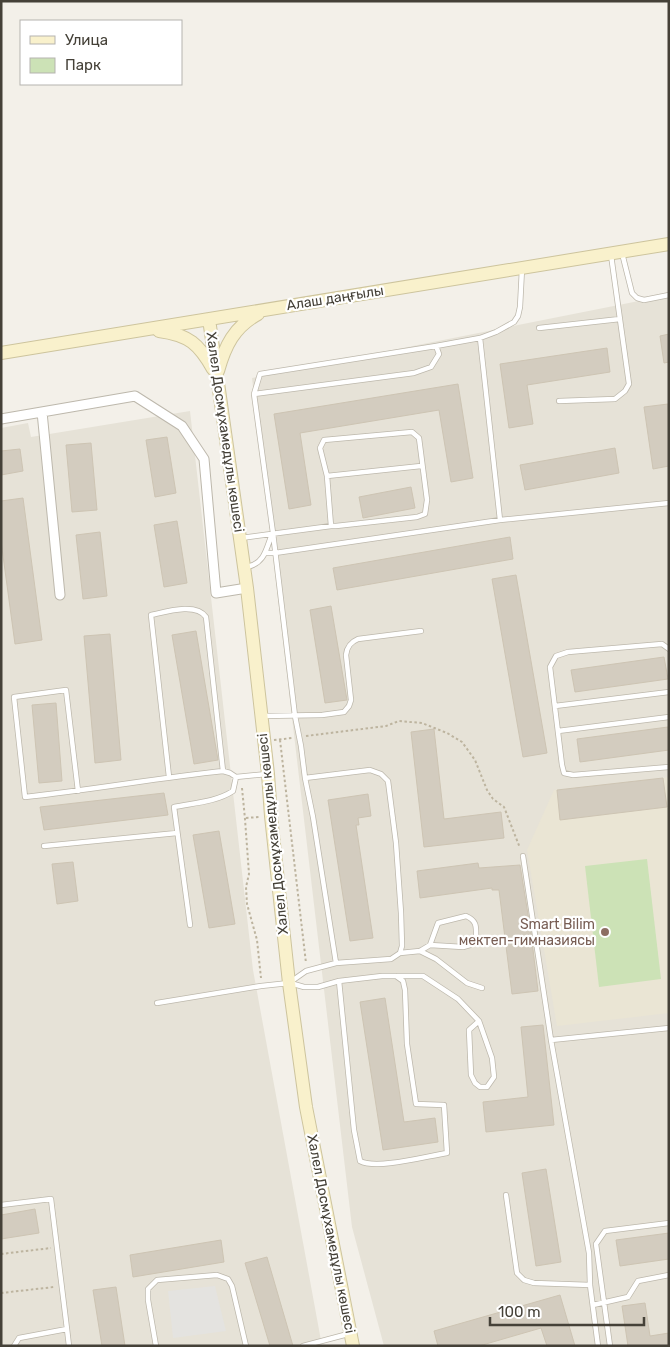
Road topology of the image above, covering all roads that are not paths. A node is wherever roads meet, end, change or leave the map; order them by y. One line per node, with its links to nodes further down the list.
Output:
1 (669, 244): 2 (street, Алаш даңғылы)
2 (616, 253): 3 (street, Алаш даңғылы); 4 (lane); 7 (lane)
3 (522, 268): 5 (street, Алаш даңғылы); 10 (lane)
4 (669, 295)
5 (264, 310): 6 (street, Алаш даңғылы); 13 (street)
6 (209, 319): 9 (street, Алаш даңғылы); 13 (street, Халел Досмұхамедұлы көшесі)
7 (620, 319): 8 (lane); 15 (lane)
8 (539, 328)
9 (144, 329): 12 (street, Алаш даңғылы); 13 (street)
10 (480, 338): 11 (lane); 21 (lane)
11 (436, 346): 14 (lane); 14 (lane)
12 (1, 353)
13 (217, 376): 24 (street, Халел Досмұхамедұлы көшесі)
14 (254, 394): 23 (lane)
15 (559, 401)
16 (42, 412): 17 (street); 28 (street); 29 (street)
17 (1, 419)
18 (421, 466): 19 (lane); 19 (lane); 22 (lane)
19 (327, 476): 22 (lane)
20 (669, 503): 21 (lane)
21 (500, 520): 26 (lane)
22 (331, 526): 23 (lane)
23 (273, 533): 24 (lane); 25 (lane); 26 (lane)
24 (240, 538): 27 (street, Халел Досмұхамедұлы көшесі)
25 (265, 553): 26 (lane); 27 (lane)
26 (275, 553): 35 (lane)
27 (244, 568): 28 (street, Халел Досмұхамедұлы көшесі)
28 (246, 588): 34 (street, Халел Досмұхамедұлы көшесі)
29 (60, 595)
30 (421, 631): 35 (lane)
31 (669, 649): 33 (lane)
32 (669, 692): 33 (lane)
33 (555, 706): 37 (lane)
34 (261, 716): 35 (lane); 40 (street, Халел Досмұхамедұлы көшесі)
35 (295, 716): 43 (lane)
36 (669, 717): 37 (lane)
37 (558, 732): 38 (lane)
38 (669, 767)
39 (223, 771): 41 (lane); 41 (lane); 42 (lane)
40 (268, 774): 42 (lane); 55 (street, Халел Досмұхамедұлы көшесі)
41 (169, 777): 44 (lane)
42 (238, 777): 45 (lane)
43 (305, 778): 51 (lane); 52 (lane)
44 (78, 791): 44 (lane)
45 (177, 833): 46 (lane); 48 (lane)
46 (44, 846)
47 (523, 856): 60 (lane)
48 (190, 925)
49 (430, 945): 49 (lane); 50 (lane)
50 (420, 951): 51 (lane); 56 (lane)
51 (400, 953): 52 (lane)
52 (336, 963): 55 (lane)
53 (396, 976): 54 (lane); 54 (lane); 58 (lane)
54 (339, 981): 55 (lane)
55 (289, 983): 57 (lane); 69 (street, Халел Досмұхамедұлы көшесі)
56 (482, 988)
57 (157, 1003)
58 (479, 1021): 58 (lane)
59 (669, 1028): 60 (lane)
60 (551, 1040): 65 (lane)
61 (506, 1195): 65 (lane)
62 (1, 1205): 68 (lane)
63 (669, 1223): 66 (lane)
64 (669, 1275): 66 (lane)
65 (590, 1285): 67 (lane)
66 (605, 1302): 67 (lane); 76 (lane)
67 (593, 1305): 75 (lane)
68 (67, 1329): 70 (lane); 71 (lane)
69 (351, 1340): 74 (lane)
70 (14, 1346)
71 (69, 1346)
72 (156, 1346): 73 (lane)
73 (246, 1346)
74 (303, 1346)
75 (598, 1346)
76 (610, 1346)

